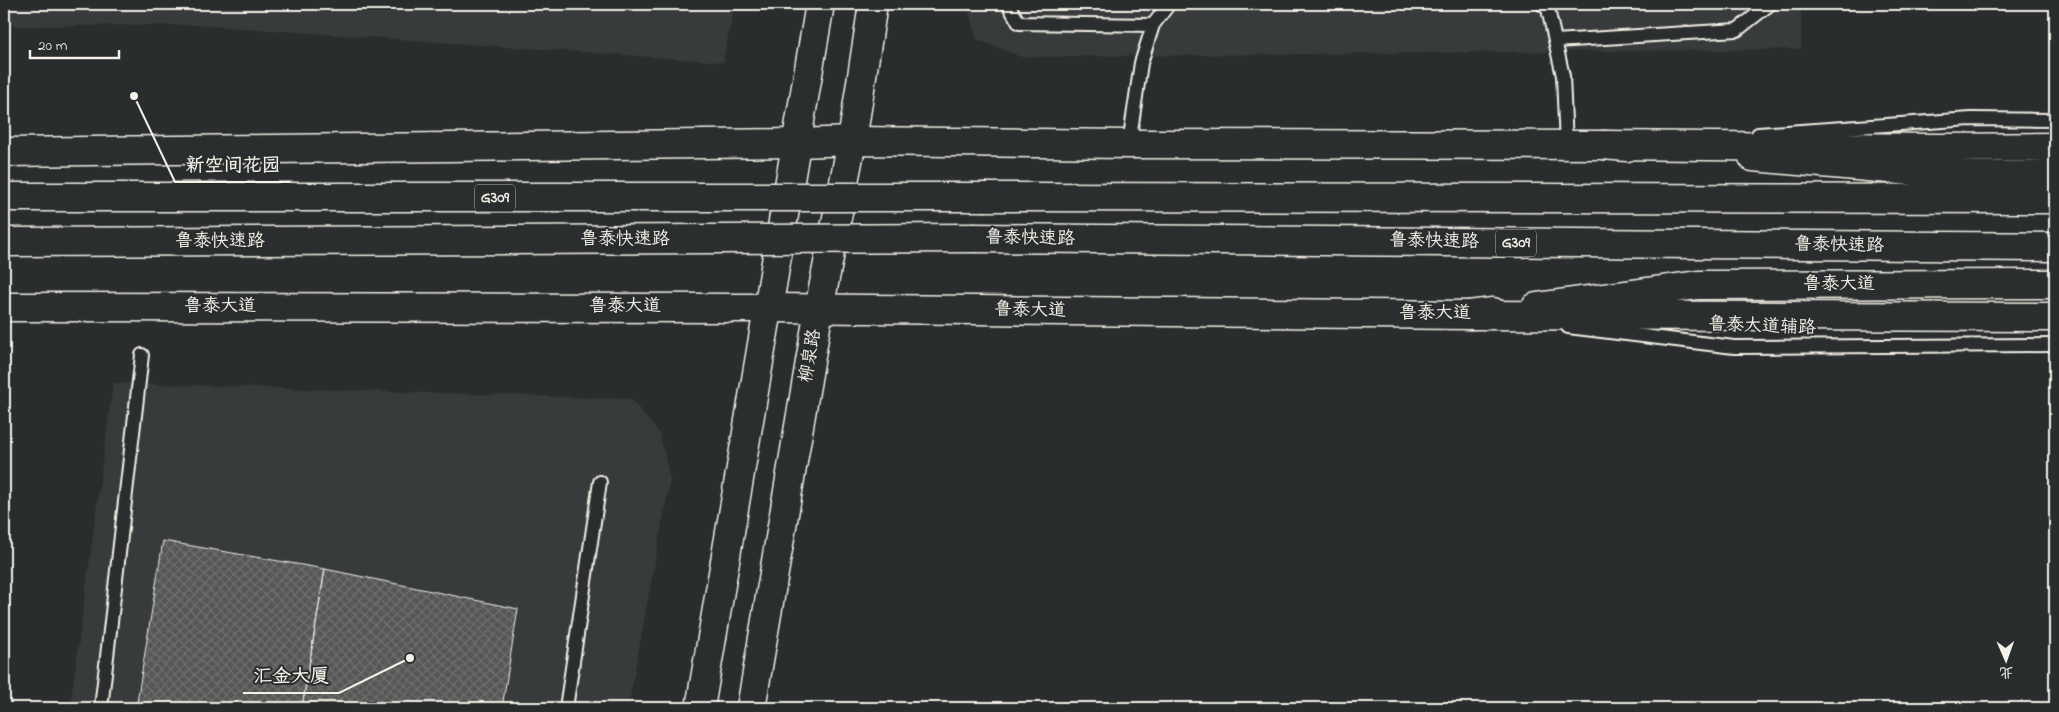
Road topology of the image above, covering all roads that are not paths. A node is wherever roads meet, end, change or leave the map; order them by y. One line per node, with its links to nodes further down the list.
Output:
1 (820, 4): 11 (main road)
2 (873, 4): 10 (main road, 柳泉路)
3 (1008, 4): 7 (lane)
4 (1169, 4): 7 (lane)
5 (1542, 4): 8 (lane)
6 (1770, 4): 8 (lane)
7 (1153, 24): 12 (lane)
8 (1555, 41): 13 (lane)
9 (2055, 120): 14 (lane)
10 (852, 141): 11 (main road); 12 (main road); 25 (main road, 柳泉路)
11 (798, 143): 16 (main road); 24 (main road)
12 (1129, 144): 13 (main road)
13 (1566, 145): 14 (main road)
14 (1603, 145): 15 (main road); 17 (main road)
15 (2055, 147)
16 (4, 152)
17 (2055, 175)
18 (4, 197): 19 (main road, G309, bridge)
19 (2055, 199)
20 (4, 242): 21 (main road, 鲁泰快速路 / G309, bridge)
21 (2055, 247)
22 (2055, 284): 26 (main road, 鲁泰大道)
23 (4, 307): 24 (main road, 鲁泰大道)
24 (769, 308): 25 (main road, 鲁泰大道); 33 (main road)
25 (819, 309): 26 (main road, 鲁泰大道); 34 (main road, 柳泉路)
26 (1469, 315): 27 (main road); 28 (lane, 鲁泰大道辅路)
27 (2055, 317)
28 (2055, 345)
29 (142, 355): 31 (lane)
30 (600, 482): 32 (lane)
31 (101, 708)
32 (566, 708)
33 (700, 708)
34 (751, 708)

